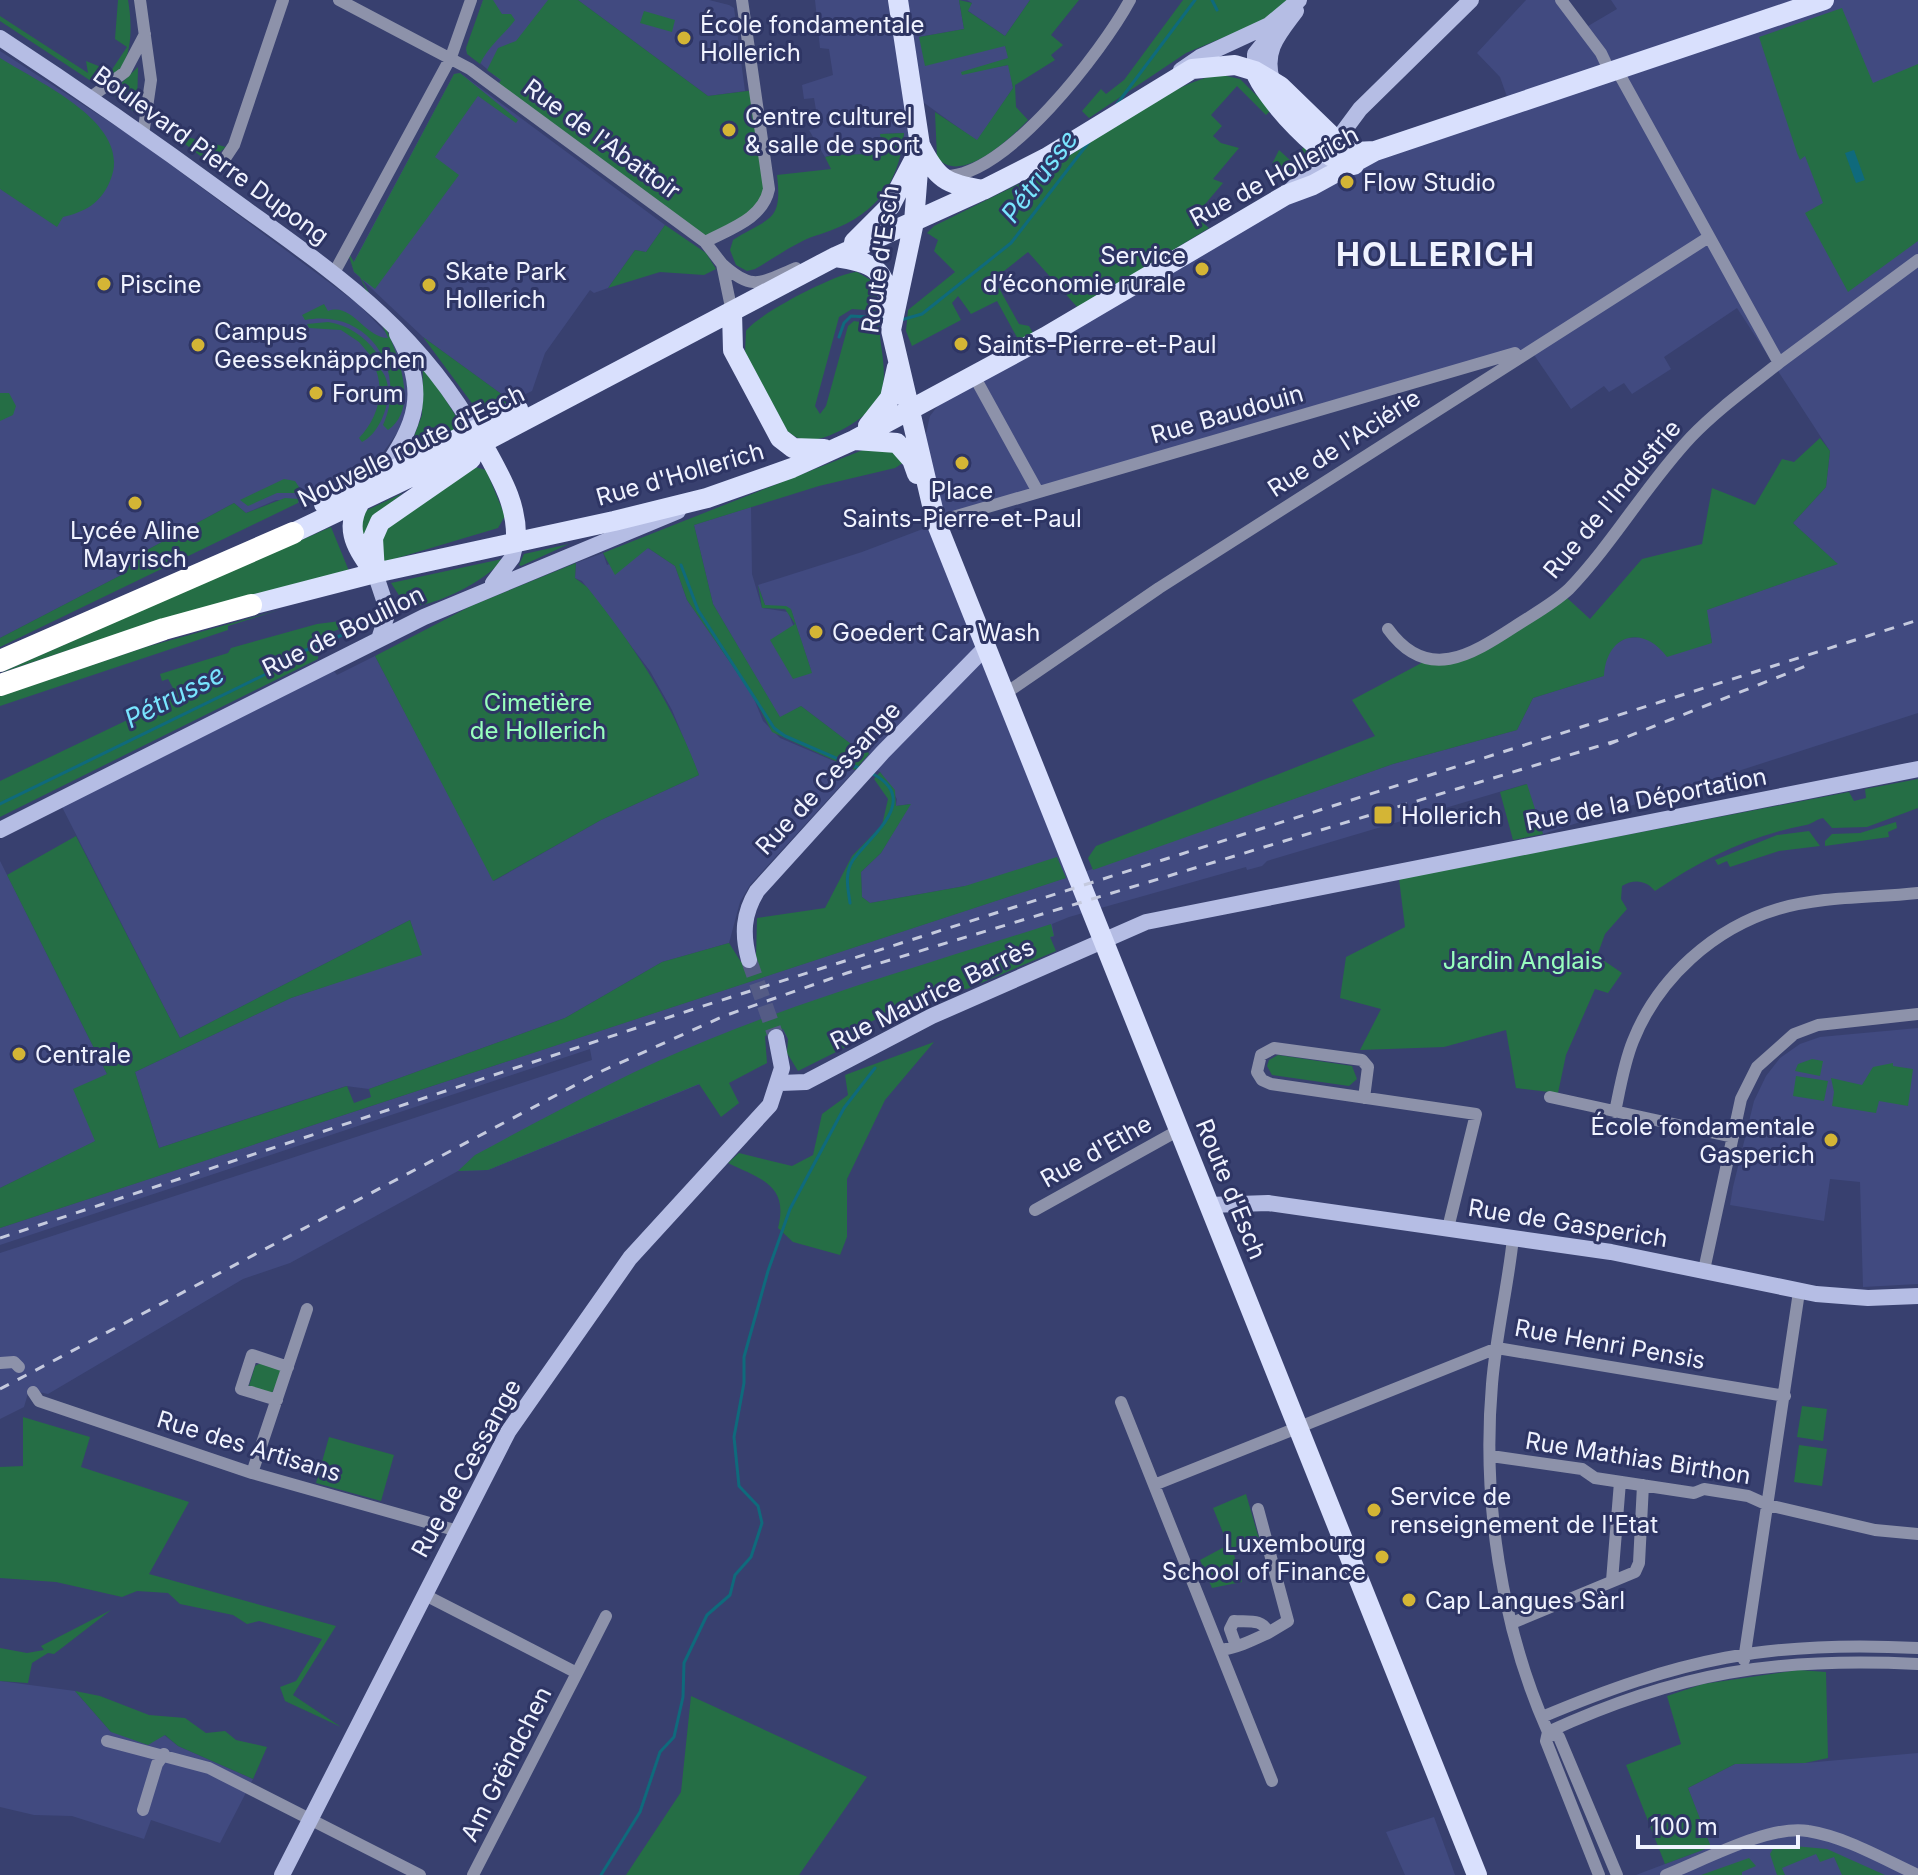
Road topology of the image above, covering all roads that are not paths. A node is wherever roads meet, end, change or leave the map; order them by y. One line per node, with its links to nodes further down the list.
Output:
1 (140, 0): 12 (street)
2 (283, 0): 23 (street)
3 (339, 0): 14 (street, Rue de l'Abattoir)
4 (471, 0): 14 (street)
5 (742, 0): 30 (street)
6 (898, 0): 20 (main road, Route d'Esch)
7 (1130, 0): 25 (street)
8 (1302, 0): 16 (street); 17 (street)
9 (1471, 0): 21 (street)
10 (1561, 0): 15 (street)
11 (1824, 0): 15 (main road, Rue de Hollerich)
12 (146, 31): 18 (street); 19 (street)
13 (0, 38): 18 (street, Boulevard Pierre Dupong)
14 (451, 57): 30 (street, Rue de l'Abattoir); 34 (street)
15 (1613, 71): 22 (main road, Rue de Hollerich); 29 (street)
16 (1263, 75): 17 (main road, Nouvelle route d'Esch); 21 (main road)
17 (1170, 79): 26 (main road, Nouvelle route d'Esch)
18 (91, 97): 19 (street, Boulevard Pierre Dupong)
19 (143, 135): 34 (street, Boulevard Pierre Dupong)
20 (920, 145): 25 (main road); 28 (main road, Route d'Esch); 31 (main road)
21 (1331, 148): 22 (main road); 24 (main road); 27 (street)
22 (1375, 151): 24 (main road, Rue de Hollerich)
23 (222, 163)
24 (1354, 165): 27 (main road, Rue de Hollerich)
25 (938, 175): 26 (main road)
26 (983, 190): 28 (main road, Nouvelle route d'Esch)
27 (1286, 195): 43 (main road, Rue de Hollerich)
28 (914, 222): 31 (main road, Nouvelle route d'Esch); 37 (main road, Route d'Esch)
29 (1709, 237): 40 (street, Rue de l'Aciérie); 42 (street)
30 (705, 242): 33 (street, Rue de l'Abattoir)
31 (835, 257): 35 (main road, Nouvelle route d'Esch); 37 (main road); 39 (main road)
32 (1918, 260): 42 (street, Rue de l'Industrie)
33 (722, 264): 35 (street, Rue de l'Abattoir); 36 (street, Rue de l'Abattoir)
34 (334, 273): 38 (street, Boulevard Pierre Dupong)
35 (756, 292): 36 (main road, Nouvelle route d'Esch)
36 (731, 305): 39 (main road); 45 (main road, Nouvelle route d'Esch)
37 (893, 308): 41 (main road, Route d'Esch)
38 (388, 319): 45 (street, Boulevard Pierre Dupong); 47 (street, Boulevard Pierre Dupong)
39 (732, 337): 46 (main road)
40 (1530, 349): 48 (street, Rue Baudouin); 66 (street, Rue de l'Aciérie)
41 (897, 363): 44 (main road, Route d'Esch); 46 (main road)
42 (1779, 363): 61 (street, Rue de l'Industrie)
43 (973, 374): 44 (main road, Rue de Hollerich); 48 (street); 52 (main road, Route d'Esch)
44 (911, 408): 46 (main road); 52 (main road, Route d'Esch)
45 (478, 436): 47 (main road); 50 (main road, Nouvelle route d'Esch); 54 (main road); 56 (main road)
46 (854, 440): 49 (main road, Rue d'Hollerich); 52 (main road)
47 (380, 475): 50 (main road); 53 (main road)
48 (1038, 492): 52 (street, Rue Baudouin)
49 (707, 498): 51 (main road, Rue d'Hollerich); 55 (street, Rue de Bouillon)
50 (362, 500): 53 (main road, Nouvelle route d'Esch); 56 (main road)
51 (614, 521): 54 (main road, Rue d'Hollerich); 55 (street, Rue de Bouillon)
52 (936, 522): 63 (main road, Route d'Esch)
53 (289, 528): 64 (highway, Nouvelle route d'Esch)
54 (516, 542): 56 (main road); 57 (street)
55 (583, 548): 57 (street, Rue de Bouillon)
56 (375, 573): 58 (street, Rue de Bouillon); 59 (main road)
57 (489, 587): 60 (street, Rue de Bouillon)
58 (386, 599): 60 (street); 62 (street)
59 (251, 605): 65 (highway)
60 (424, 617): 62 (street, Rue de Bouillon)
61 (1388, 629)
62 (379, 639): 68 (street, Rue de Bouillon)
63 (986, 647): 66 (main road, Route d'Esch); 71 (street, Rue de Cessange)
64 (0, 661)
65 (0, 685)
66 (1006, 693): 70 (main road, Route d'Esch)
67 (1918, 769): 70 (street, Rue de la Déportation)
68 (0, 830)
69 (1918, 893): 77 (street)
70 (1103, 938): 74 (street, Rue Maurice Barrès); 78 (main road, Route d'Esch)
71 (749, 960)
72 (1918, 1014): 79 (street)
73 (776, 1037): 74 (street)
74 (780, 1083): 104 (street, Rue de Cessange)
75 (1550, 1097): 77 (street)
76 (1364, 1098): 76 (street); 82 (street)
77 (1615, 1112): 79 (street)
78 (1179, 1130): 80 (main road, Route d'Esch); 81 (street, Rue d'Ethe)
79 (1733, 1137): 84 (street)
80 (1209, 1205): 82 (street, Rue de Gasperich); 96 (main road, Route d'Esch)
81 (1035, 1210)
82 (1448, 1228): 83 (street, Rue de Gasperich)
83 (1513, 1238): 84 (street, Rue de Gasperich); 88 (street)
84 (1704, 1270): 85 (street, Rue de Gasperich)
85 (1799, 1292): 86 (street, Rue de Gasperich); 93 (street)
86 (1918, 1296)
87 (307, 1309): 91 (street)
88 (1497, 1348): 93 (street, Rue Henri Pensis); 96 (street, Rue Henri Pensis); 97 (street)
89 (0, 1363): 90 (street)
90 (19, 1367)
91 (288, 1367): 94 (street); 94 (street)
92 (33, 1392): 98 (street, Rue des Artisans)
93 (1785, 1396): 102 (street)
94 (277, 1400): 98 (street)
95 (1121, 1402): 100 (street)
96 (1298, 1428): 100 (street, Rue Henri Pensis); 130 (main road, Route d'Esch)
97 (1491, 1456): 99 (street, Rue Mathias Birthon); 109 (street)
98 (252, 1473): 104 (street, Rue des Artisans)
99 (1620, 1482): 101 (street, Rue Mathias Birthon); 106 (street)
100 (1154, 1485): 114 (street)
101 (1643, 1485): 102 (street, Rue Mathias Birthon); 106 (street)
102 (1768, 1505): 105 (street, Rue Mathias Birthon); 115 (street)
103 (1258, 1509): 110 (street)
104 (458, 1531): 107 (street, Rue de Cessange)
105 (1918, 1534)
106 (1612, 1581): 109 (street)
107 (425, 1595): 119 (street, Am Grëndchen); 126 (street, Rue de Cessange)
108 (606, 1616): 119 (street, Am Grëndchen)
109 (1512, 1623): 120 (street)
110 (1268, 1633): 112 (street); 112 (street)
111 (1863, 1645): 113 (street); 115 (street); 116 (street)
112 (1236, 1646): 114 (street)
113 (1918, 1648)
114 (1220, 1650): 124 (street)
115 (1742, 1653): 118 (street); 120 (street)
116 (1862, 1661): 117 (street); 118 (street)
117 (1918, 1664)
118 (1745, 1668): 121 (street)
119 (577, 1673): 129 (street, Am Grëndchen)
120 (1542, 1717): 121 (street)
121 (1548, 1732): 131 (street); 132 (street)
122 (107, 1741): 123 (street)
123 (164, 1754): 125 (street); 126 (street)
124 (1272, 1781)
125 (143, 1810)
126 (311, 1820): 127 (street, Rue de Cessange); 128 (street)
127 (282, 1875)
128 (420, 1875)
129 (473, 1875)
130 (1477, 1875)
131 (1599, 1875)
132 (1617, 1875)
133 (1666, 1875): 134 (street)
134 (1918, 1875)

